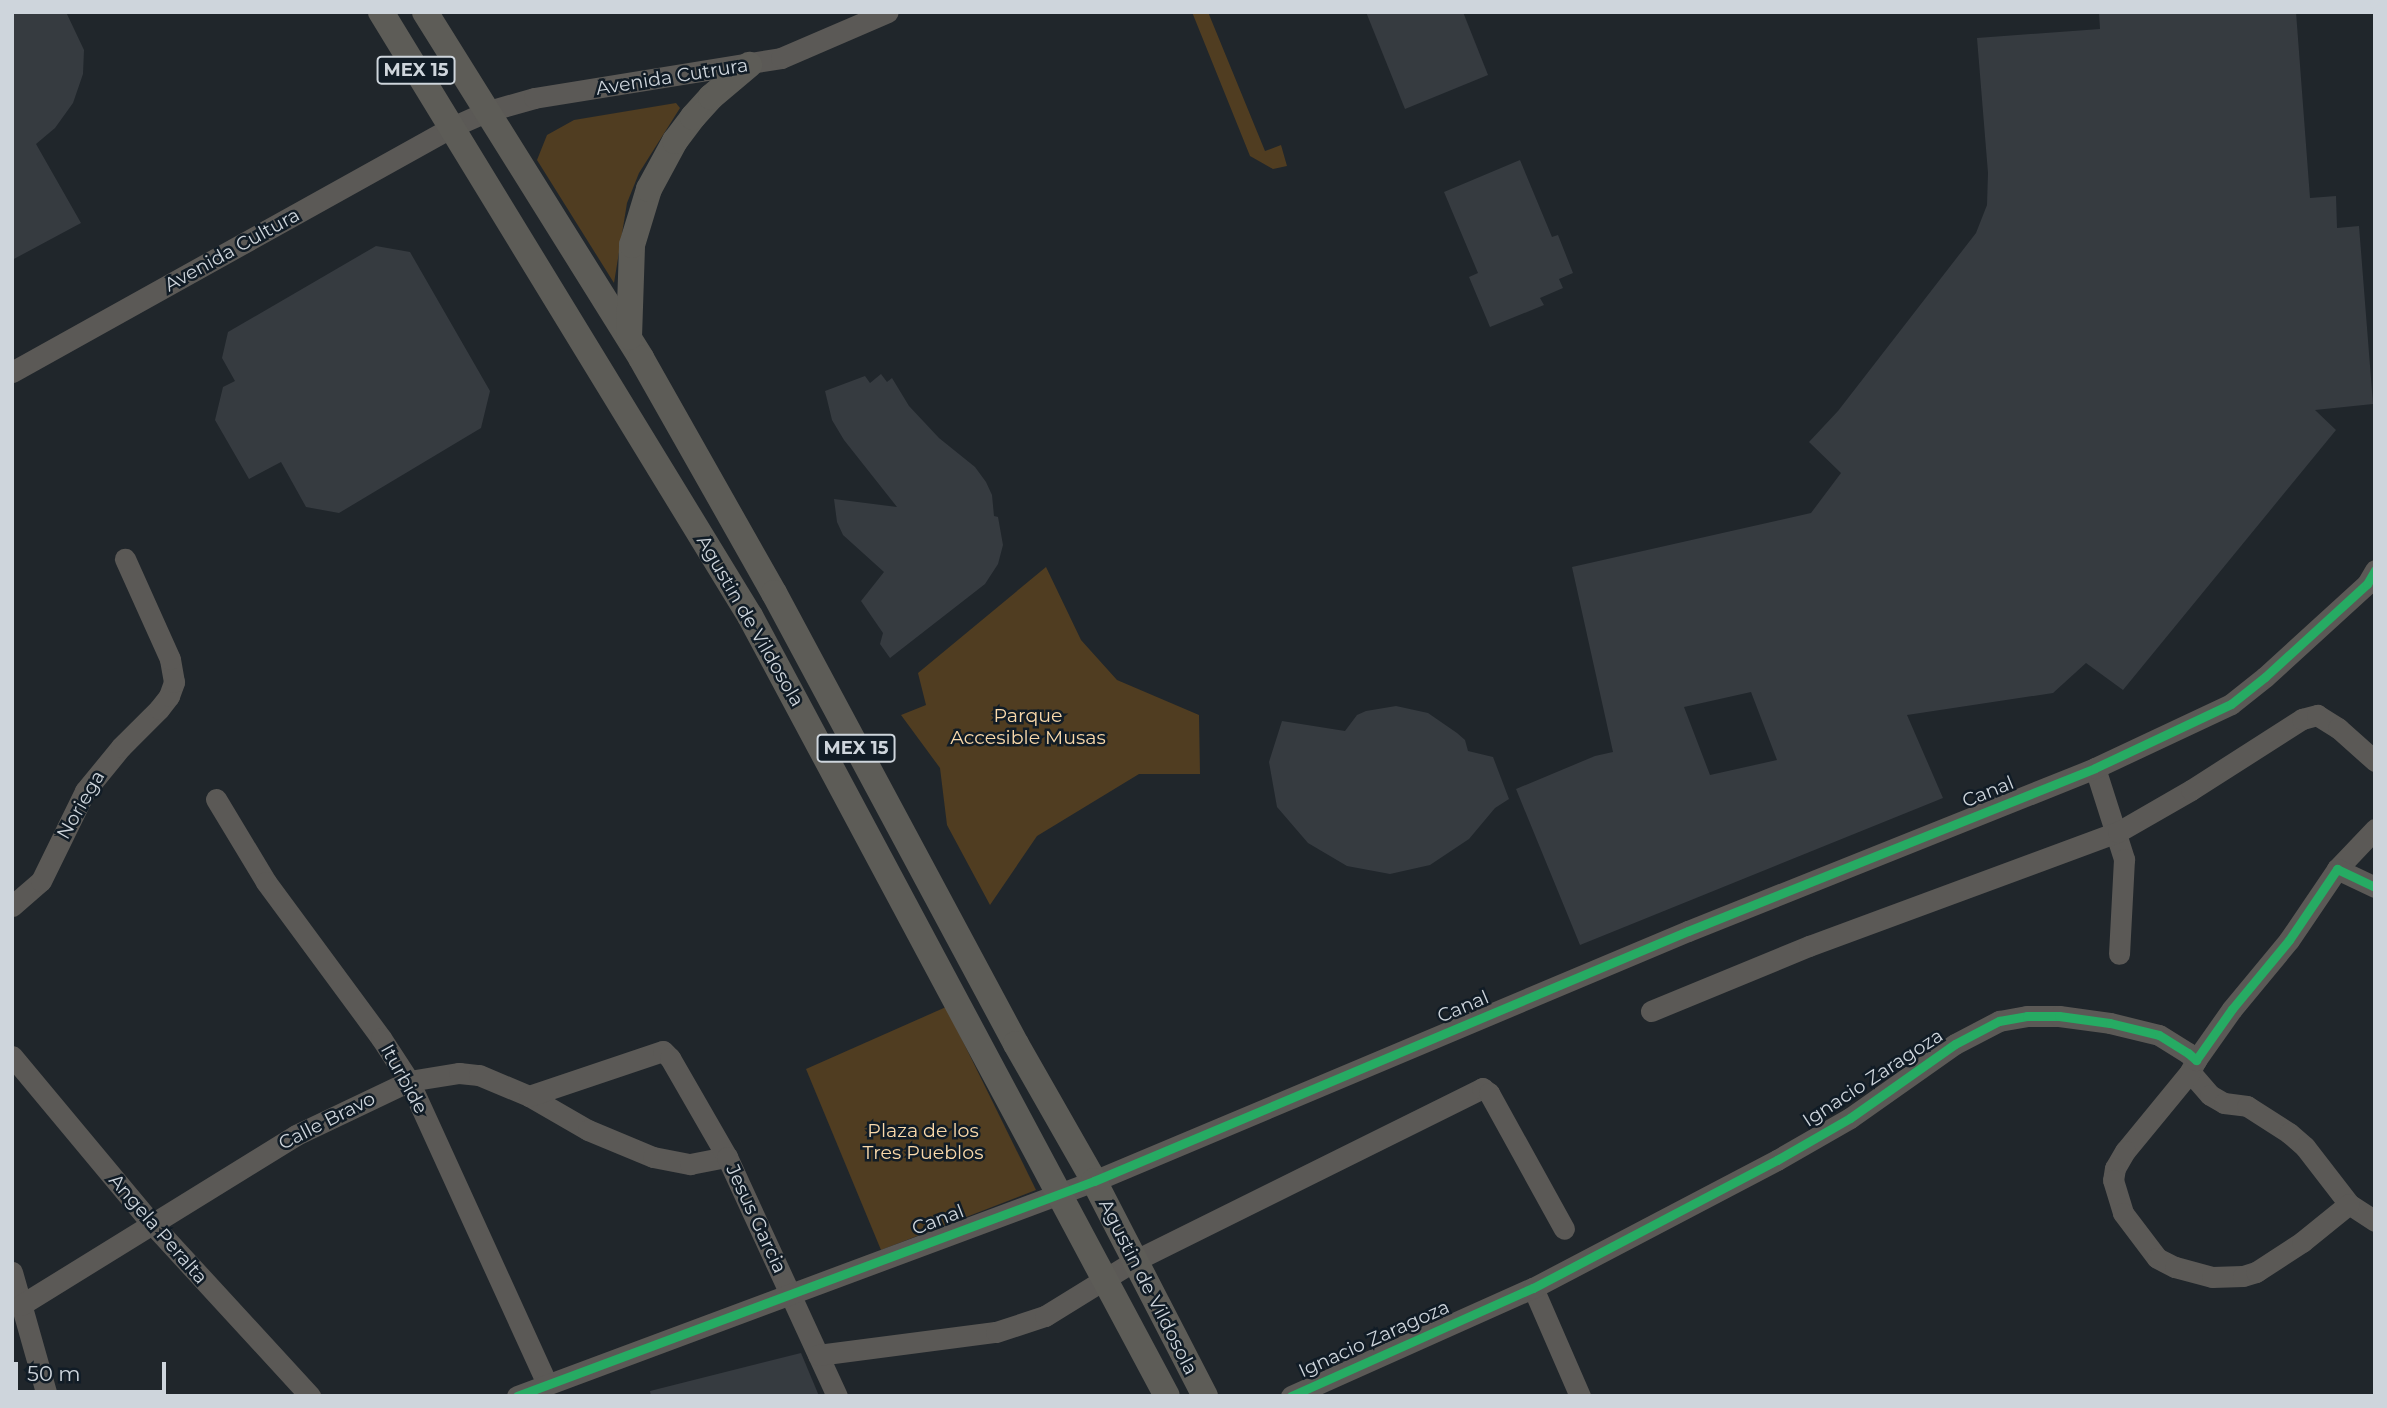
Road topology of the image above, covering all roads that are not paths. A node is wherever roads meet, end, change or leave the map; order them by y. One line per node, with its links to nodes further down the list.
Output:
1 (381, 12): 6 (main road, Agustin de Vildosola / MEX 15)
2 (425, 12): 5 (main road, Agustin de Vildosola / MEX 15)
3 (888, 12): 4 (street, Avenida Cutrura)
4 (749, 65): 5 (street, Avenida Cutrura); 7 (main road)
5 (485, 113): 6 (street, Avenida Cutrura); 7 (main road, Agustin de Vildosola / MEX 15)
6 (452, 127): 8 (street, Avenida Cultura); 27 (main road, Agustin de Vildosola / MEX 15)
7 (629, 337): 26 (main road, Agustin de Vildosola / MEX 15)
8 (12, 372)
9 (125, 559): 18 (street, Noriega)
10 (2375, 570): 12 (street, Canal)
11 (2375, 761): 15 (street)
12 (2095, 768): 15 (street); 26 (street, Canal)
13 (216, 799): 23 (street, Iturbide)
14 (2375, 829): 16 (street)
15 (2118, 832): 19 (street); 20 (street)
16 (2337, 869): 17 (street); 22 (street)
17 (2375, 887)
18 (12, 906)
19 (2119, 954)
20 (1651, 1011)
21 (12, 1056): 30 (street, Angela Peralta)
22 (2193, 1066): 28 (street, Ignacio Zaragoza); 28 (street); 35 (street, Ignacio Zaragoza)
23 (409, 1082): 24 (street, Calle Bravo); 30 (street, Calle Bravo); 39 (street, Iturbide)
24 (530, 1096): 25 (street, Jesus Garcia); 25 (street, Jesus Garcia)
25 (727, 1157): 36 (street, Jesus Garcia)
26 (1094, 1181): 27 (street, Canal); 32 (main road, Agustin de Vildosola / MEX 15)
27 (1061, 1193): 34 (main road, Agustin de Vildosola / MEX 15); 36 (street, Canal)
28 (2349, 1204): 29 (street, Ignacio Zaragoza)
29 (2375, 1221)
30 (153, 1226): 37 (street, Calle Bravo); 41 (street, Angela Peralta)
31 (1564, 1229): 32 (street)
32 (1134, 1261): 34 (street); 45 (main road, Agustin de Vildosola / MEX 15)
33 (12, 1272): 37 (street)
34 (1107, 1279): 38 (street); 44 (main road, Agustin de Vildosola / MEX 15)
35 (1533, 1288): 46 (street, Ignacio Zaragoza); 47 (street)
36 (792, 1294): 38 (street, Jesus Garcia); 39 (street, Canal)
37 (21, 1305): 40 (street)
38 (818, 1355): 43 (street, Jesus Garcia)
39 (547, 1384): 42 (street, Canal)
40 (47, 1396)
41 (310, 1396)
42 (517, 1396)
43 (837, 1396)
44 (1167, 1396)
45 (1205, 1396)
46 (1291, 1396)
47 (1580, 1396)

